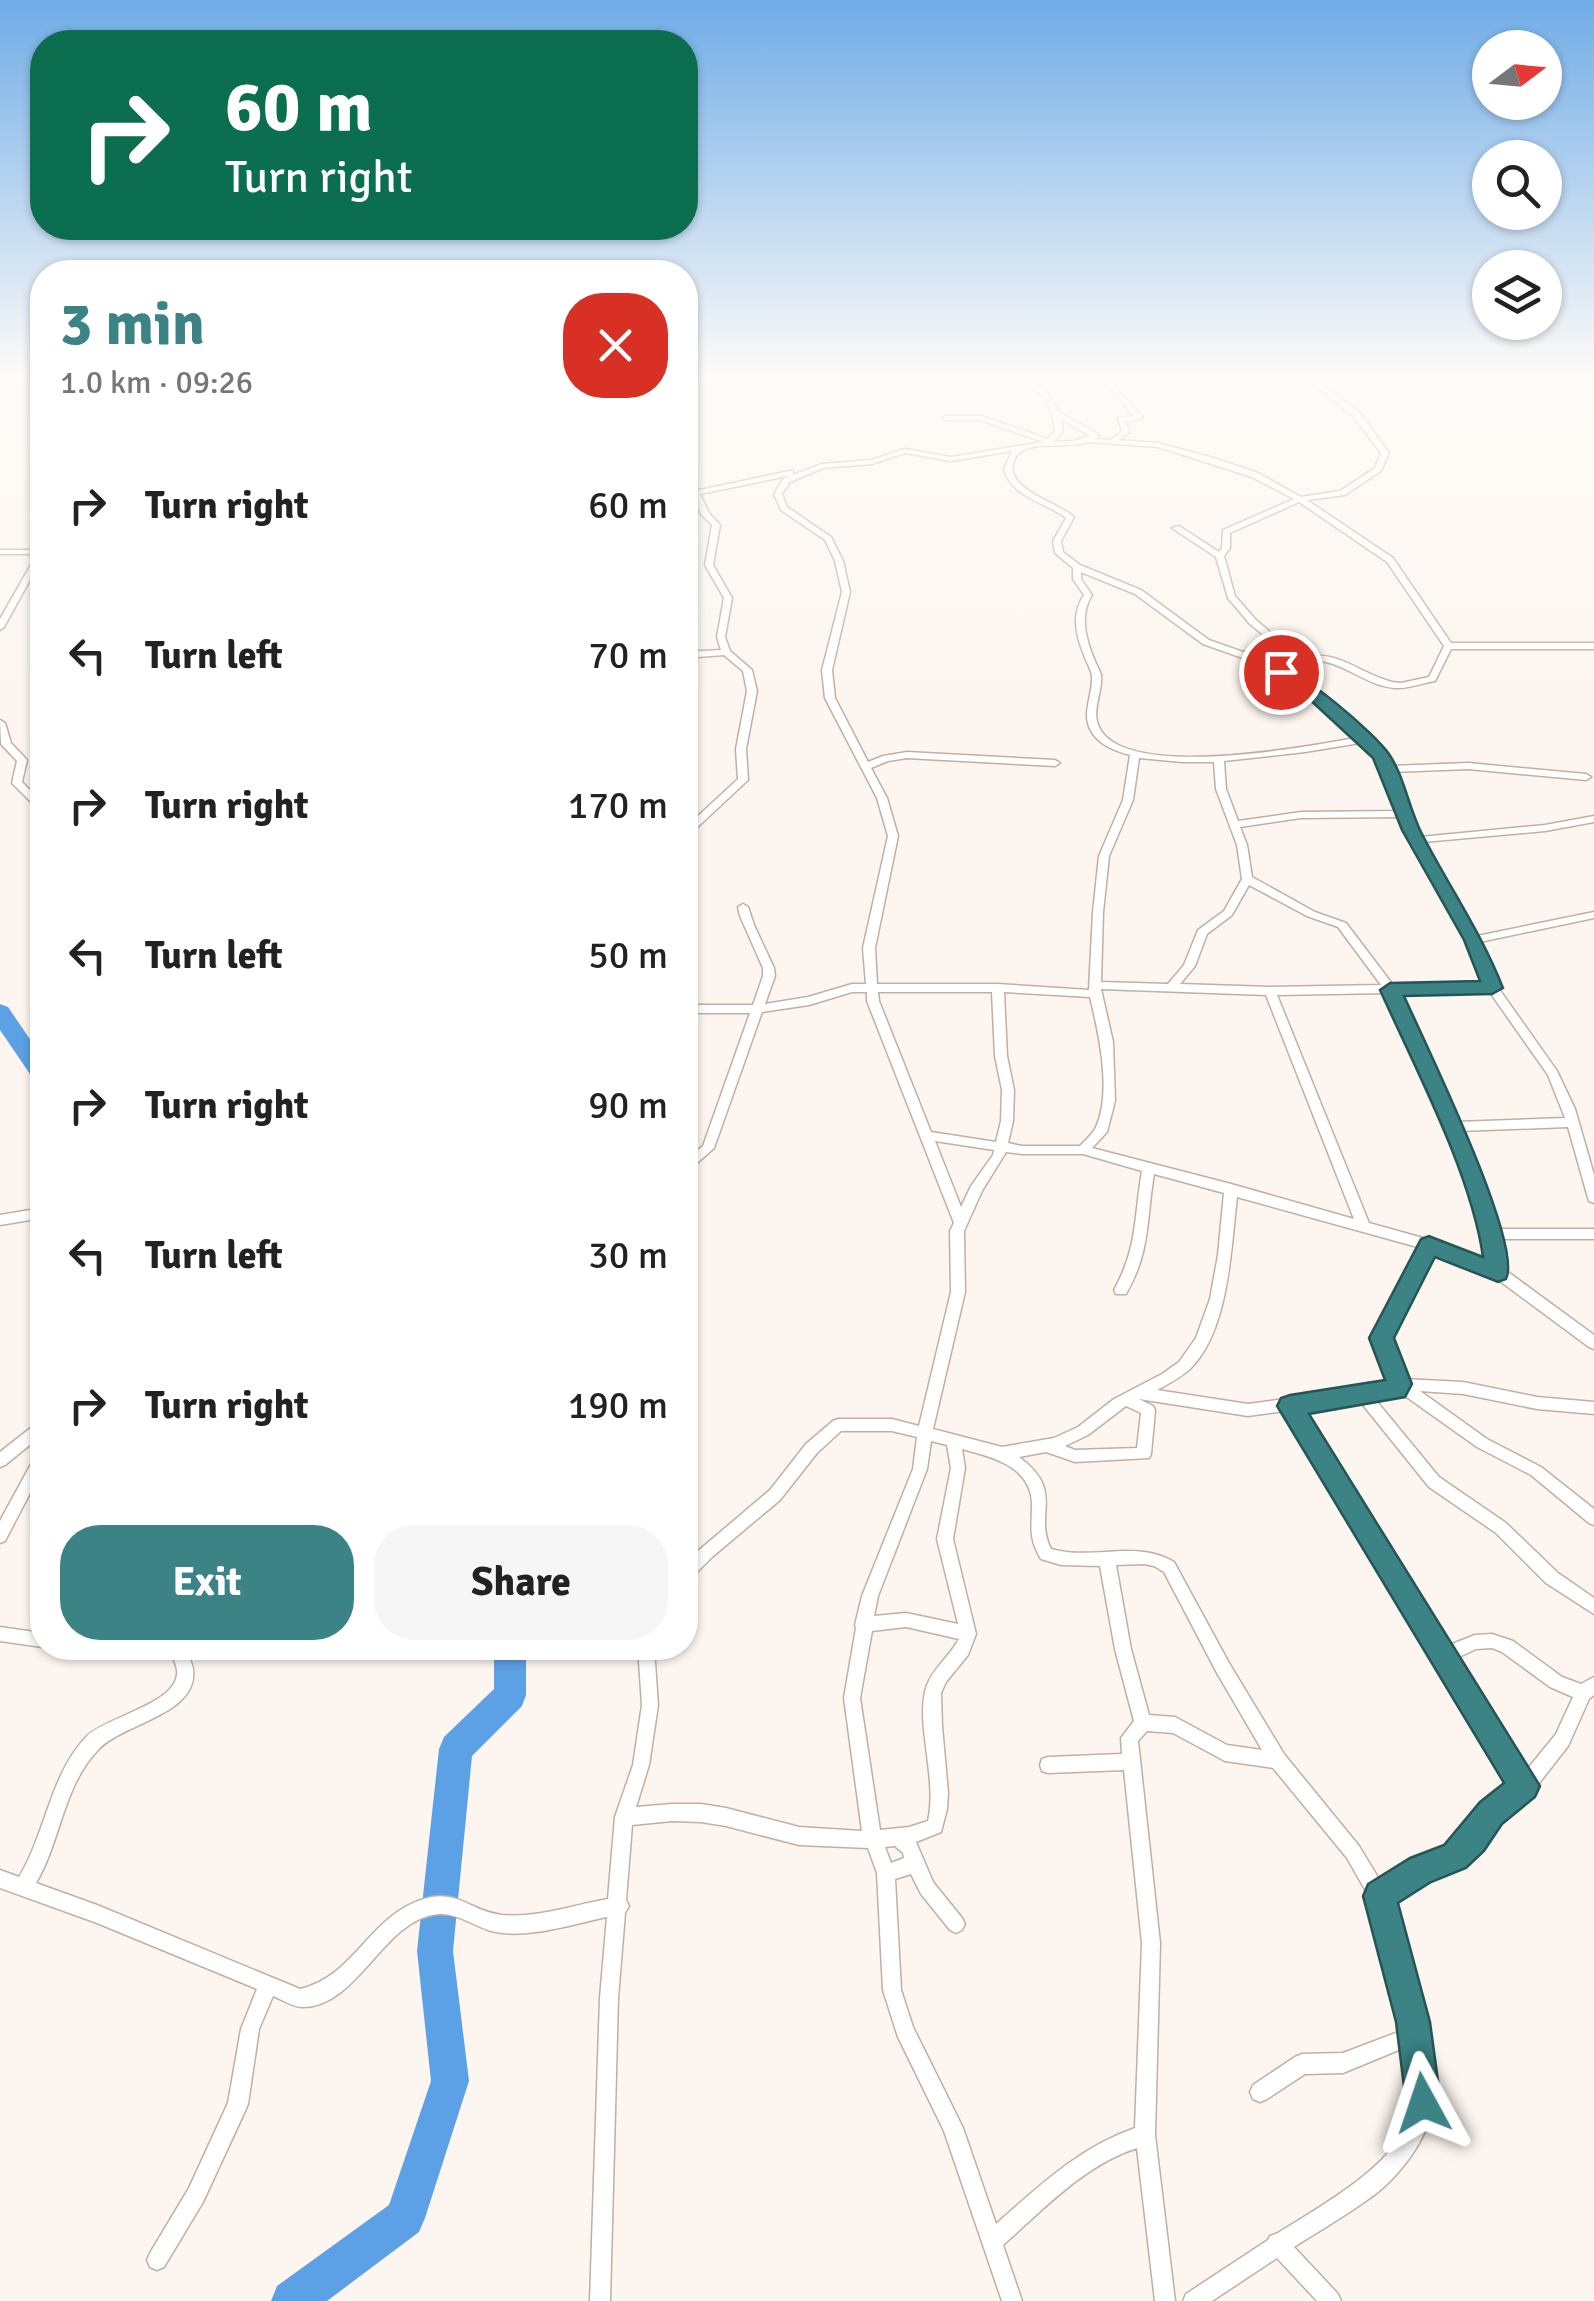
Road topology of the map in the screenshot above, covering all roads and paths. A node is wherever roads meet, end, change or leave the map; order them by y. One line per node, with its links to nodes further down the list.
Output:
1 (753, 480): 6 (street)
2 (788, 480): 29 (street)
3 (1011, 480): 13 (street)
4 (1261, 480): 7 (street)
5 (1363, 480): 7 (street)
6 (698, 492)
7 (1300, 500): 12 (street); 16 (street)
8 (698, 504): 19 (street)
9 (1176, 528): 12 (street)
10 (0, 552): 11 (street)
11 (30, 552)
12 (1220, 556): 18 (street)
13 (1077, 567): 21 (street); 26 (street)
14 (30, 573): 15 (street)
15 (0, 627)
16 (1448, 646): 17 (street); 22 (street)
17 (1594, 646)
18 (1287, 650): 21 (street); 22 (street)
19 (726, 652): 20 (street); 35 (street)
20 (698, 653)
21 (1242, 655): 23 (street)
22 (1300, 660): 23 (street)
23 (1291, 676): 25 (street)
24 (0, 723): 32 (street)
25 (1364, 739): 27 (street); 30 (street)
26 (1134, 756): 27 (street); 45 (street)
27 (1218, 760): 36 (street)
28 (1055, 764): 29 (street)
29 (865, 767): 46 (street)
30 (1388, 769): 31 (street); 33 (street)
31 (1586, 777)
32 (30, 795)
33 (1404, 814): 36 (street); 37 (street)
34 (1594, 819): 37 (street)
35 (698, 821)
36 (1234, 825): 38 (street)
37 (1416, 840): 41 (street)
38 (1247, 879): 42 (street); 47 (street)
39 (742, 907): 50 (street)
40 (1594, 915): 41 (street)
41 (1474, 940): 44 (street)
42 (1172, 986): 45 (street); 48 (street)
43 (998, 988): 45 (street); 46 (street); 54 (street)
44 (1492, 988): 47 (street); 51 (street)
45 (1095, 989): 55 (street)
46 (874, 990): 50 (street); 53 (street)
47 (1390, 990): 48 (street); 52 (street)
48 (1270, 992): 63 (street)
49 (698, 1009): 50 (street)
50 (754, 1009): 56 (street)
51 (1573, 1122): 52 (street); 59 (street)
52 (1452, 1127): 64 (street)
53 (929, 1136): 54 (street); 62 (street)
54 (1001, 1147): 55 (street); 62 (street)
55 (1082, 1150): 57 (street)
56 (698, 1157)
57 (1149, 1168): 58 (street); 68 (street)
58 (1232, 1189): 63 (street); 72 (street)
59 (1593, 1196)
60 (30, 1215): 61 (street)
61 (0, 1220)
62 (961, 1224): 77 (street)
63 (1362, 1226): 66 (street)
64 (1492, 1234): 65 (street); 67 (street)
65 (1594, 1234)
66 (1429, 1245): 67 (street); 70 (street)
67 (1498, 1272): 69 (street)
68 (1122, 1290)
69 (1594, 1342)
70 (1399, 1384): 71 (street); 75 (street); 84 (street)
71 (1363, 1395): 74 (street); 88 (street)
72 (1131, 1396): 73 (street); 76 (street); 80 (street)
73 (1162, 1396): 74 (street); 76 (street)
74 (1290, 1406): 93 (street)
75 (1594, 1408)
76 (1148, 1410): 80 (street)
77 (925, 1431): 79 (street); 86 (street); 89 (street)
78 (30, 1437): 82 (street)
79 (953, 1440): 81 (street); 91 (street)
80 (1047, 1446): 81 (street)
81 (1002, 1454): 87 (street)
82 (0, 1461)
83 (30, 1480): 85 (street)
84 (1594, 1518)
85 (0, 1536)
86 (698, 1558)
87 (1107, 1560): 97 (street); 98 (street)
88 (1594, 1608)
89 (863, 1624): 91 (street); 103 (street)
90 (0, 1634): 92 (street)
91 (968, 1634): 104 (street)
92 (30, 1638)
93 (1444, 1655): 96 (street); 101 (street)
94 (184, 1660): 108 (street)
95 (647, 1660): 102 (street)
96 (1589, 1689): 101 (street)
97 (1144, 1723): 98 (street); 99 (street)
98 (1278, 1760): 109 (street)
99 (1130, 1762): 100 (street); 115 (street)
100 (1048, 1765)
101 (1524, 1786): 109 (street)
102 (624, 1817): 103 (street); 110 (street)
103 (872, 1837): 104 (street); 106 (street)
104 (898, 1837): 105 (street)
105 (915, 1864): 106 (street); 111 (street)
106 (886, 1873): 116 (street)
107 (0, 1879): 108 (street)
108 (23, 1887): 112 (street)
109 (1379, 1896): 113 (street)
110 (620, 1906): 112 (street); 119 (street)
111 (956, 1924)
112 (267, 1987): 118 (street)
113 (1418, 2046): 114 (street); 117 (street)
114 (1260, 2092)
115 (1145, 2135): 116 (street); 121 (street)
116 (993, 2240): 120 (street)
117 (1277, 2243): 122 (street); 123 (street)
118 (157, 2260)
119 (600, 2301)
120 (1012, 2301)
121 (1165, 2301)
122 (1193, 2301)
123 (1332, 2301)

